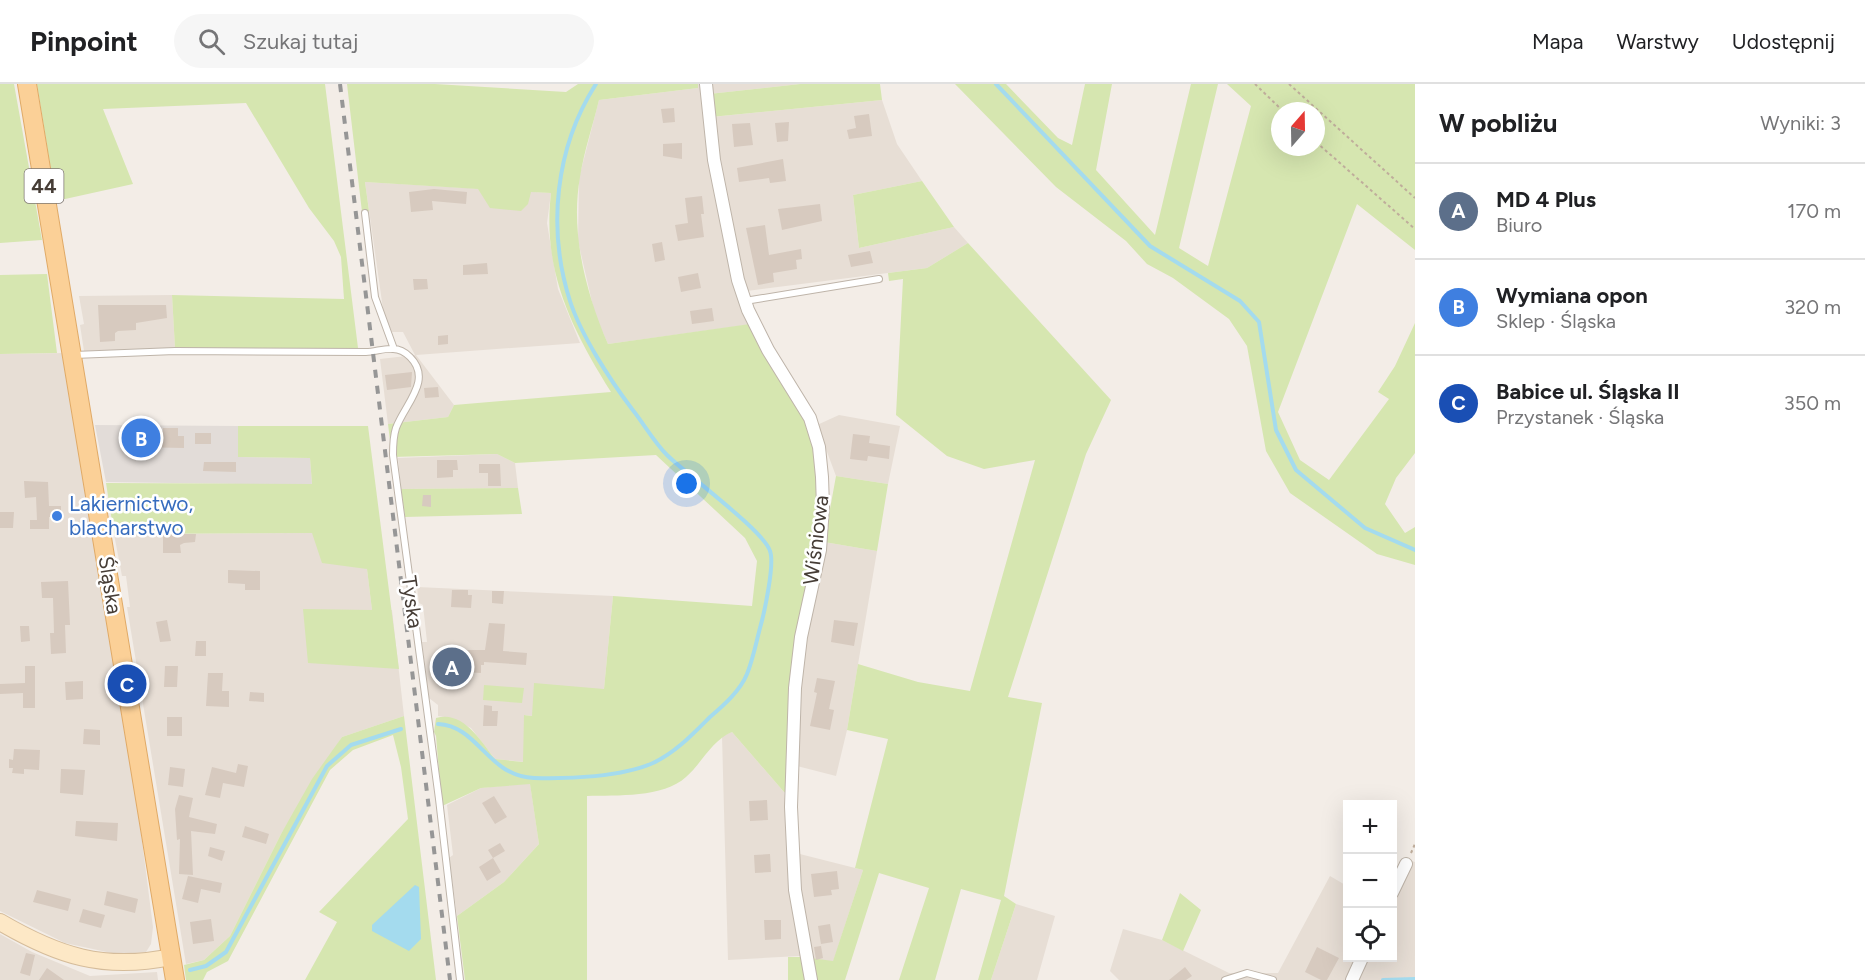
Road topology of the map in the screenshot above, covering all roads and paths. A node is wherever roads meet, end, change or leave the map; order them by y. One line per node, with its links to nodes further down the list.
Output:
1 (27, 84): 13 (main road, Śląska / 44)
2 (706, 84): 11 (street, Wiśniowa)
3 (1255, 84): 5 (path)
4 (1289, 84): 7 (path)
5 (1274, 102)
6 (1325, 150): 9 (path)
7 (1415, 198)
8 (365, 213): 12 (lane, Tyska)
9 (1415, 229)
10 (879, 279): 11 (lane)
11 (745, 301): 21 (street, Wiśniowa)
12 (394, 348): 13 (lane); 20 (lane, Tyska)
13 (72, 355): 17 (main road, Śląska / 44)
14 (1406, 864): 15 (street)
15 (1397, 883)
16 (0, 922): 17 (street)
17 (171, 957): 19 (main road, Śląska / 44)
18 (1360, 962): 24 (street)
19 (175, 980)
20 (460, 980)
21 (811, 980)
22 (1225, 980): 23 (lane)
23 (1273, 980)
24 (1352, 980)

